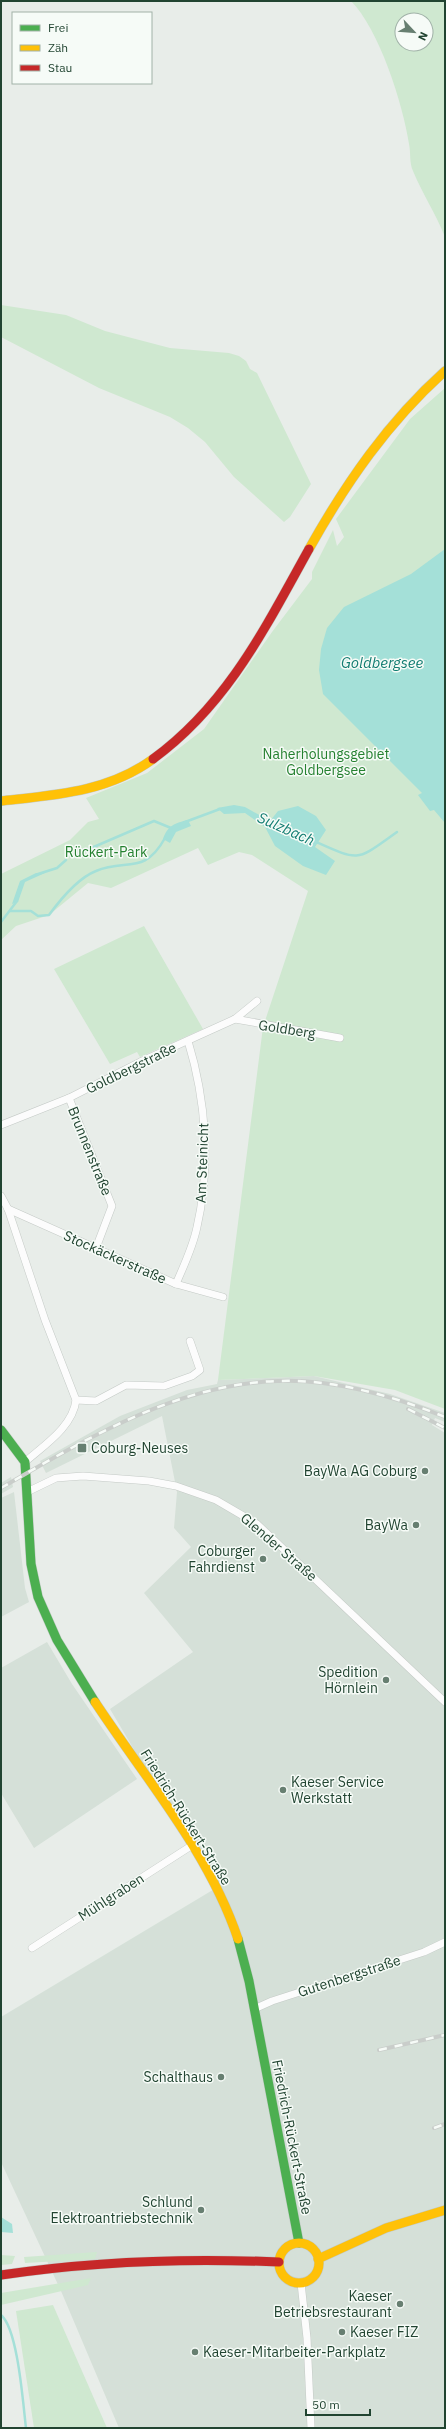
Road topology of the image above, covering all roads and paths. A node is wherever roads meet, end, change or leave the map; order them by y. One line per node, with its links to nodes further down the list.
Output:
1 (445, 371): 2 (main road)
2 (1, 801)
3 (257, 1000): 4 (street, Goldbergstraße)
4 (235, 1019): 5 (street, Goldberg); 6 (street, Goldbergstraße)
5 (340, 1038)
6 (188, 1040): 7 (street, Goldbergstraße); 12 (street, Am Steinicht)
7 (69, 1098): 8 (street, Goldbergstraße); 11 (street, Brunnenstraße)
8 (1, 1125)
9 (1, 1196): 10 (street)
10 (8, 1209): 11 (street, Stockäckerstraße); 15 (street)
11 (96, 1248): 12 (street, Stockäckerstraße)
12 (176, 1284): 13 (street, Stockäckerstraße)
13 (223, 1297)
14 (190, 1341): 15 (street)
15 (76, 1400): 17 (street)
16 (1, 1430): 17 (main road)
17 (25, 1462): 18 (main road, Friedrich-Rückert-Straße)
18 (27, 1492): 19 (street, Glender Straße); 20 (main road, Friedrich-Rückert-Straße)
19 (445, 1702)
20 (191, 1846): 22 (street, Mühlgraben); 23 (main road, Friedrich-Rückert-Straße)
21 (445, 1942): 23 (street, Gutenbergstraße)
22 (32, 1948)
23 (254, 2009): 25 (main road, Friedrich-Rückert-Straße)
24 (445, 2210): 26 (main road)
25 (299, 2244): 26 (main road); 27 (main road)
26 (318, 2259): 29 (main road)
27 (279, 2262): 28 (main road); 29 (main road)
28 (1, 2275)
29 (301, 2283): 30 (street)
30 (311, 2428)

